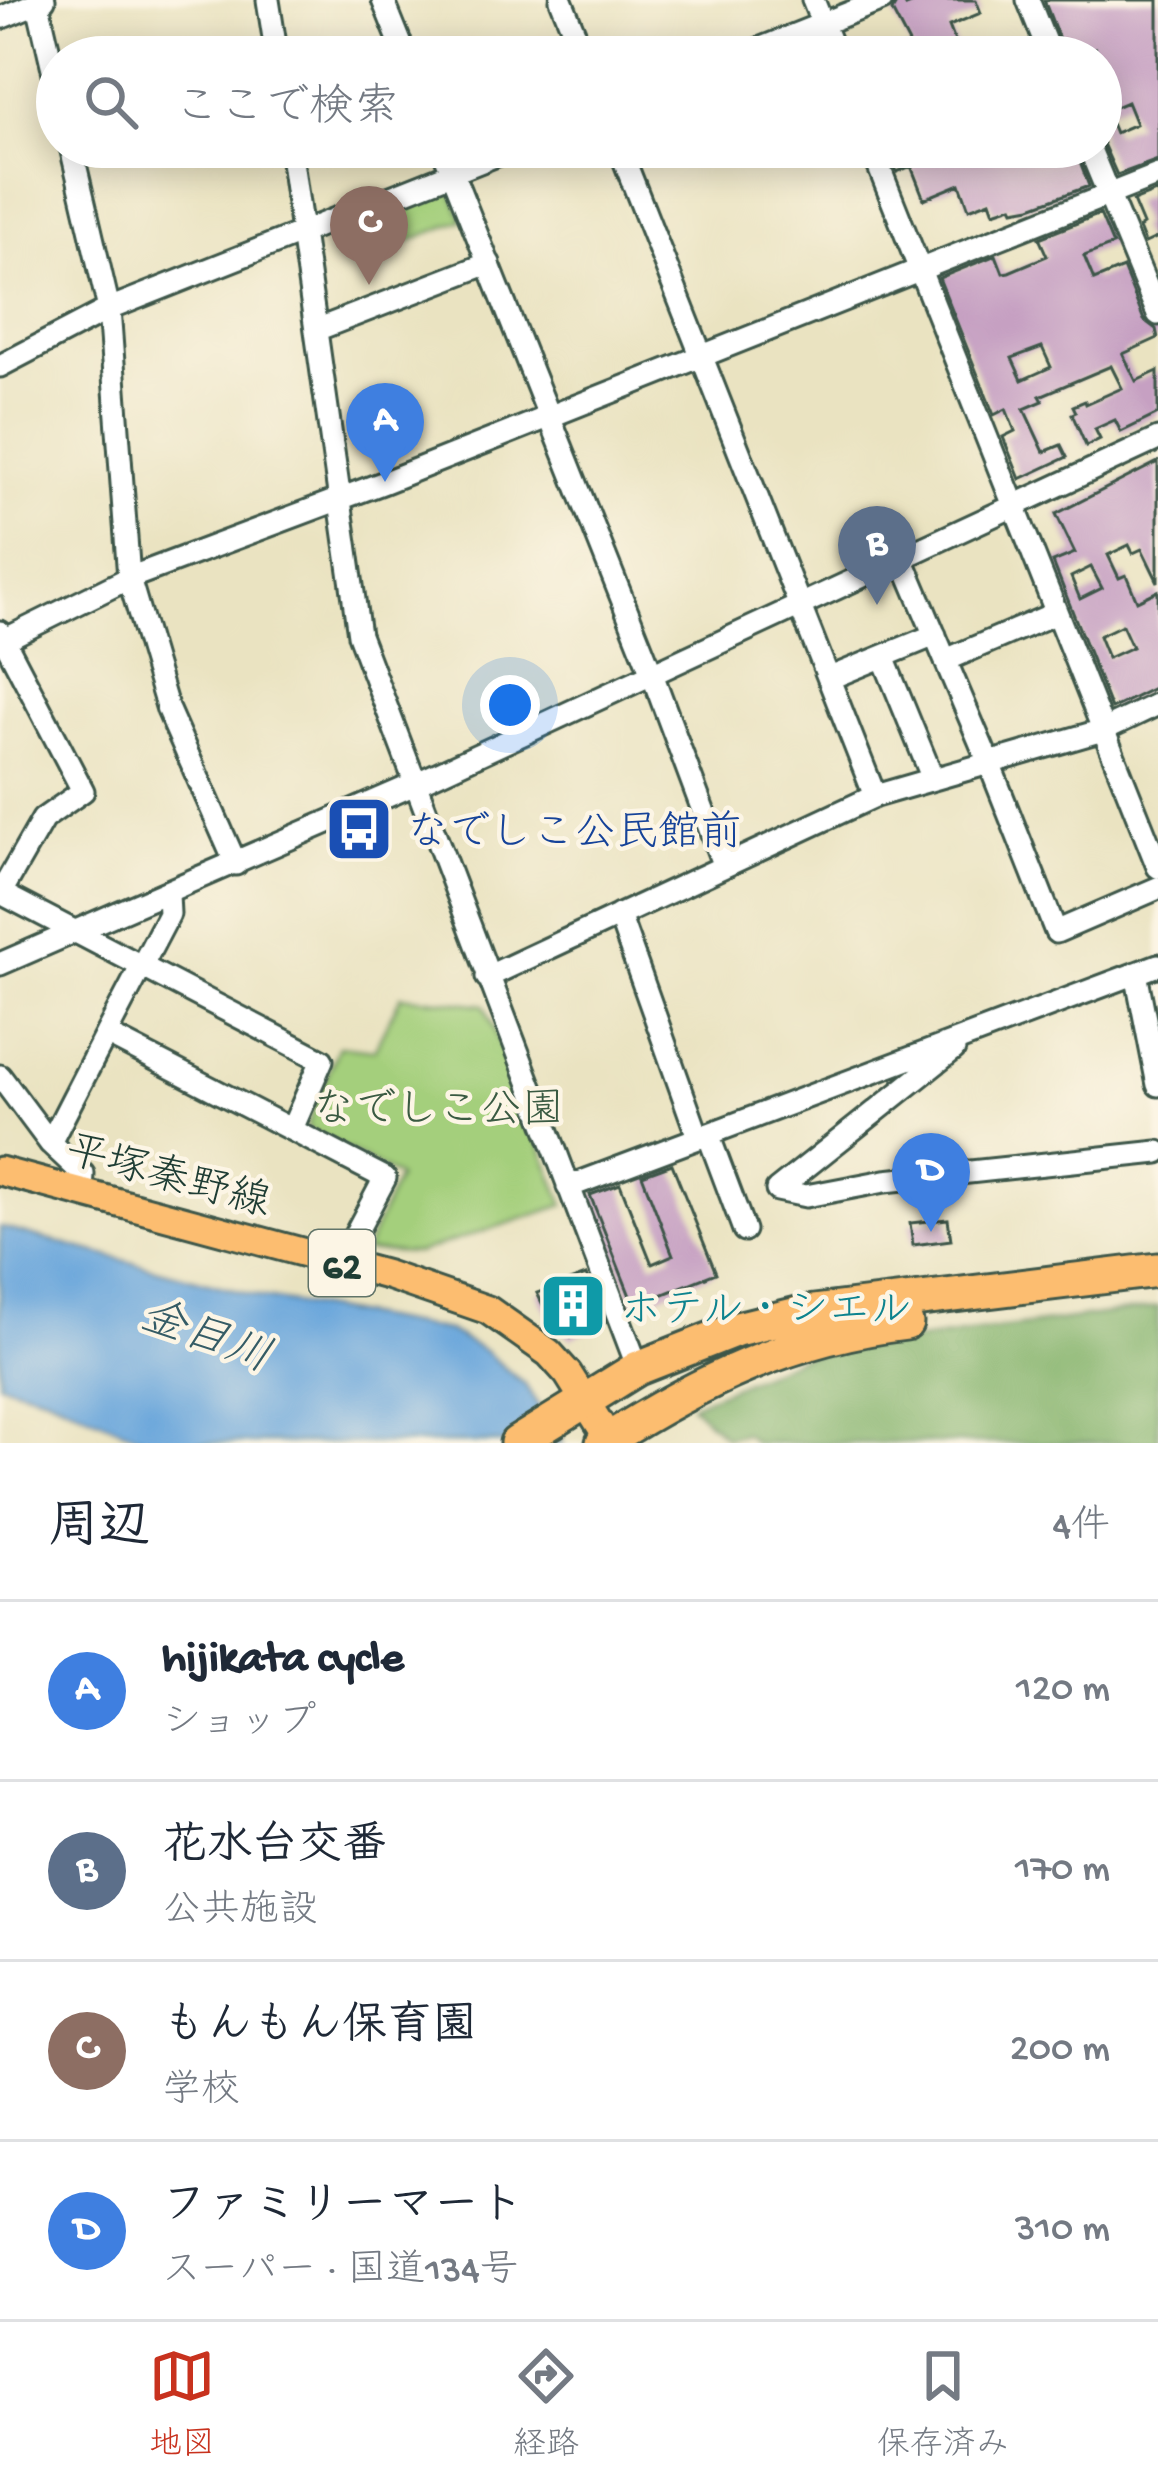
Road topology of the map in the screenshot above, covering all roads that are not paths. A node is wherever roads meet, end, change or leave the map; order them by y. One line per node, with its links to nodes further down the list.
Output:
1 (268, 0): 11 (street)
2 (383, 0): 12 (street)
3 (561, 0): 13 (street)
4 (813, 0): 9 (street)
5 (881, 0): 9 (street)
6 (1028, 0): 16 (street)
7 (40, 1): 8 (street); 10 (street)
8 (0, 18)
9 (823, 23): 14 (street); 15 (street)
10 (47, 36)
11 (274, 36)
12 (398, 36)
13 (576, 36)
14 (791, 36)
15 (828, 36)
16 (1043, 36)
17 (76, 168): 30 (street)
18 (293, 168): 27 (street)
19 (450, 168): 24 (street)
20 (464, 168): 24 (street)
21 (628, 168): 33 (street)
22 (880, 168): 29 (street)
23 (1097, 168): 26 (street)
24 (452, 173): 27 (street); 28 (street)
25 (1158, 175): 26 (street)
26 (1108, 195): 29 (street); 31 (street)
27 (302, 231): 30 (street); 32 (street)
28 (489, 263): 32 (street); 35 (street)
29 (920, 269): 33 (street); 38 (street)
30 (109, 309): 34 (street); 40 (street)
31 (1158, 314)
32 (316, 330): 37 (street)
33 (702, 355): 35 (street); 41 (street)
34 (0, 366)
35 (550, 416): 37 (street); 47 (street)
36 (1158, 439): 38 (street)
37 (340, 499): 40 (street); 53 (street)
38 (1014, 507): 39 (street); 42 (street)
39 (902, 558): 41 (street); 43 (street)
40 (129, 578): 44 (street); 56 (street)
41 (801, 605): 47 (street); 48 (street)
42 (1056, 613): 46 (street); 50 (street)
43 (935, 634): 45 (street); 46 (street)
44 (1, 638): 59 (street)
45 (883, 657): 48 (street); 52 (street)
46 (946, 659): 51 (street)
47 (652, 674): 53 (street); 55 (street)
48 (830, 677): 54 (street)
49 (1158, 704): 50 (street)
50 (1103, 730): 51 (street); 57 (street)
51 (989, 763): 52 (street); 58 (street)
52 (933, 779): 54 (street)
53 (415, 784): 56 (street); 67 (street)
54 (875, 796): 55 (street)
55 (723, 864): 61 (street)
56 (236, 865): 60 (street)
57 (1158, 867)
58 (1158, 888)
59 (0, 894): 62 (street)
60 (168, 894): 62 (street); 65 (street)
61 (619, 915): 67 (street); 73 (street)
62 (76, 932): 63 (street); 65 (street)
63 (0, 964)
64 (1158, 964): 66 (street)
65 (143, 967): 68 (street); 72 (street)
66 (1136, 974): 69 (street); 71 (street)
67 (487, 976): 77 (street)
68 (106, 1034): 72 (street); 74 (street)
69 (969, 1038): 73 (street); 75 (street)
70 (0, 1076): 74 (street)
71 (1158, 1085)
72 (292, 1129): 80 (street)
73 (703, 1135): 77 (street); 79 (street)
74 (50, 1143): 78 (street)
75 (1158, 1152)
76 (0, 1171): 78 (main road, 平塚秦野線 / 62)
77 (568, 1187): 83 (street)
78 (82, 1193): 80 (main road, 平塚秦野線 / 62)
79 (744, 1230)
80 (340, 1263): 84 (main road, 平塚秦野線 / 62)
81 (1158, 1270): 83 (highway)
82 (1158, 1292): 85 (highway)
83 (638, 1368): 84 (highway)
84 (572, 1407): 85 (main road, 平塚秦野線 / 62); 86 (highway)
85 (606, 1441)
86 (517, 1443)

